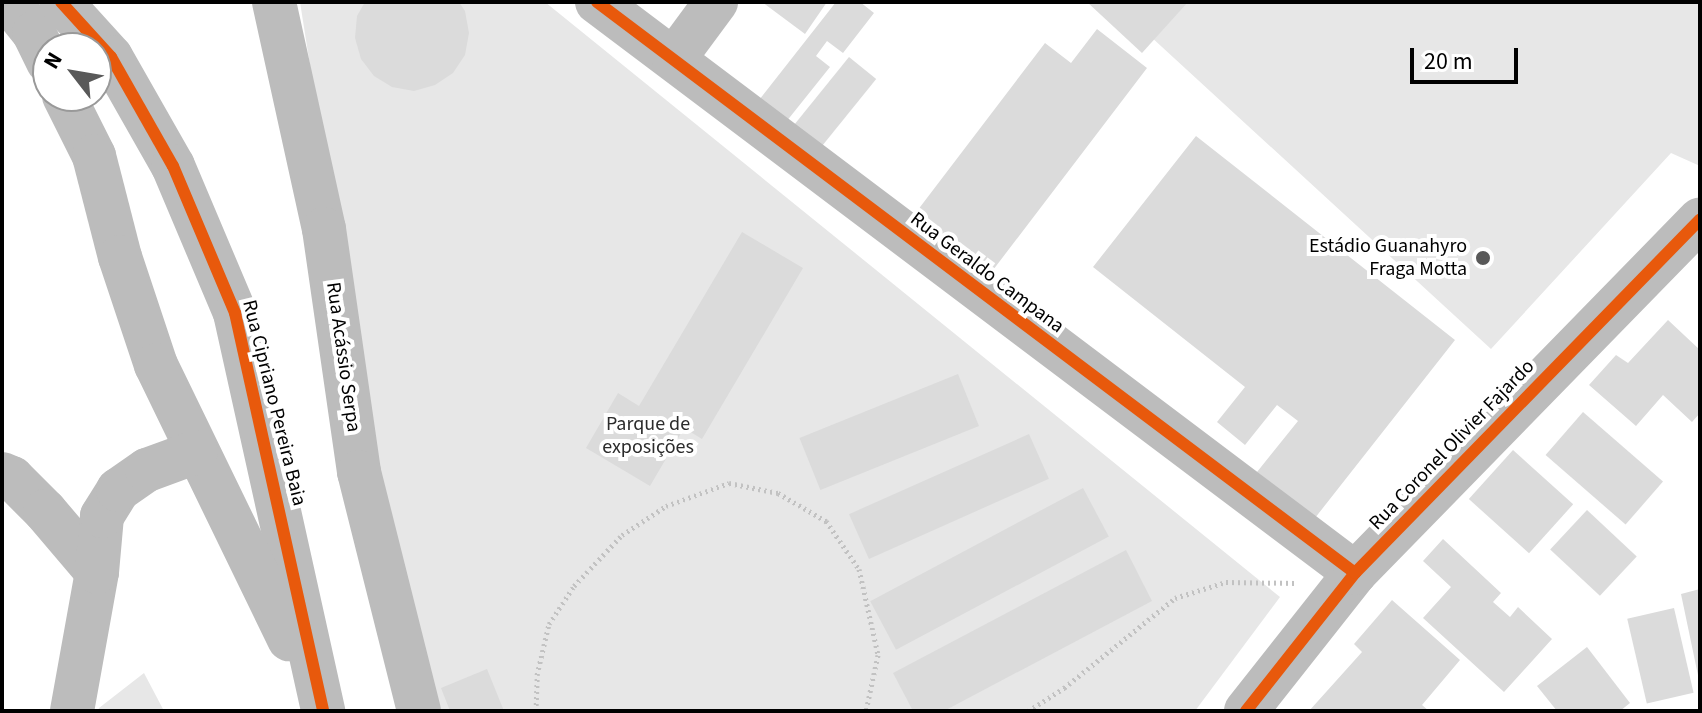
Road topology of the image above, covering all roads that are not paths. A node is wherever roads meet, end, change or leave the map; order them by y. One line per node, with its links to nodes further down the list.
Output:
1 (9, 2): 6 (street)
2 (61, 2): 15 (street, Rua Cipriano Pereira Baia)
3 (274, 2): 16 (street, Rua Acássio Serpa)
4 (597, 2): 7 (street, Rua Geraldo Campana)
5 (716, 2): 7 (street)
6 (33, 32)
7 (674, 59): 13 (street, Rua Geraldo Campana)
8 (72, 112): 10 (street, Rua Cipriano Pereira Baia)
9 (1700, 219): 13 (street, Rua Coronel Olivier Fajardo)
10 (196, 452): 12 (street); 15 (street, Rua Cipriano Pereira Baia)
11 (2, 474): 12 (street)
12 (97, 572): 14 (street)
13 (1355, 573): 17 (street, Rua Coronel Olivier Fajardo)
14 (72, 711)
15 (322, 711)
16 (419, 711)
17 (1246, 711)

